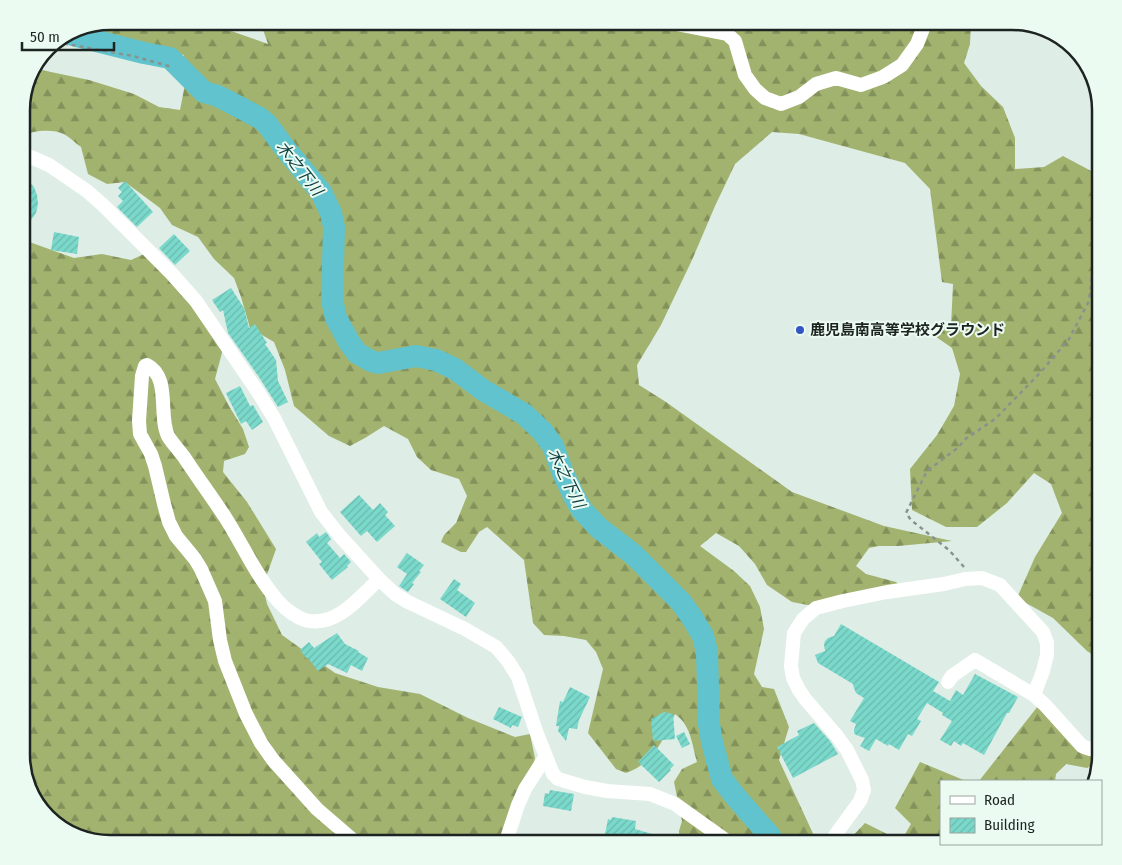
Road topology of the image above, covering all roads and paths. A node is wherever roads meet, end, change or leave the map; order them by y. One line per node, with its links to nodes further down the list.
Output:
1 (707, 30): 2 (street)
2 (922, 30)
3 (66, 44): 4 (path)
4 (172, 67)
5 (30, 156): 7 (street)
6 (1092, 282): 8 (path)
7 (379, 579): 12 (street); 13 (street)
8 (966, 579): 10 (street); 16 (street)
9 (948, 682): 10 (street)
10 (1034, 696): 11 (street)
11 (1092, 750)
12 (546, 756): 14 (street); 15 (street)
13 (347, 835)
14 (508, 835)
15 (718, 835)
16 (836, 835)

